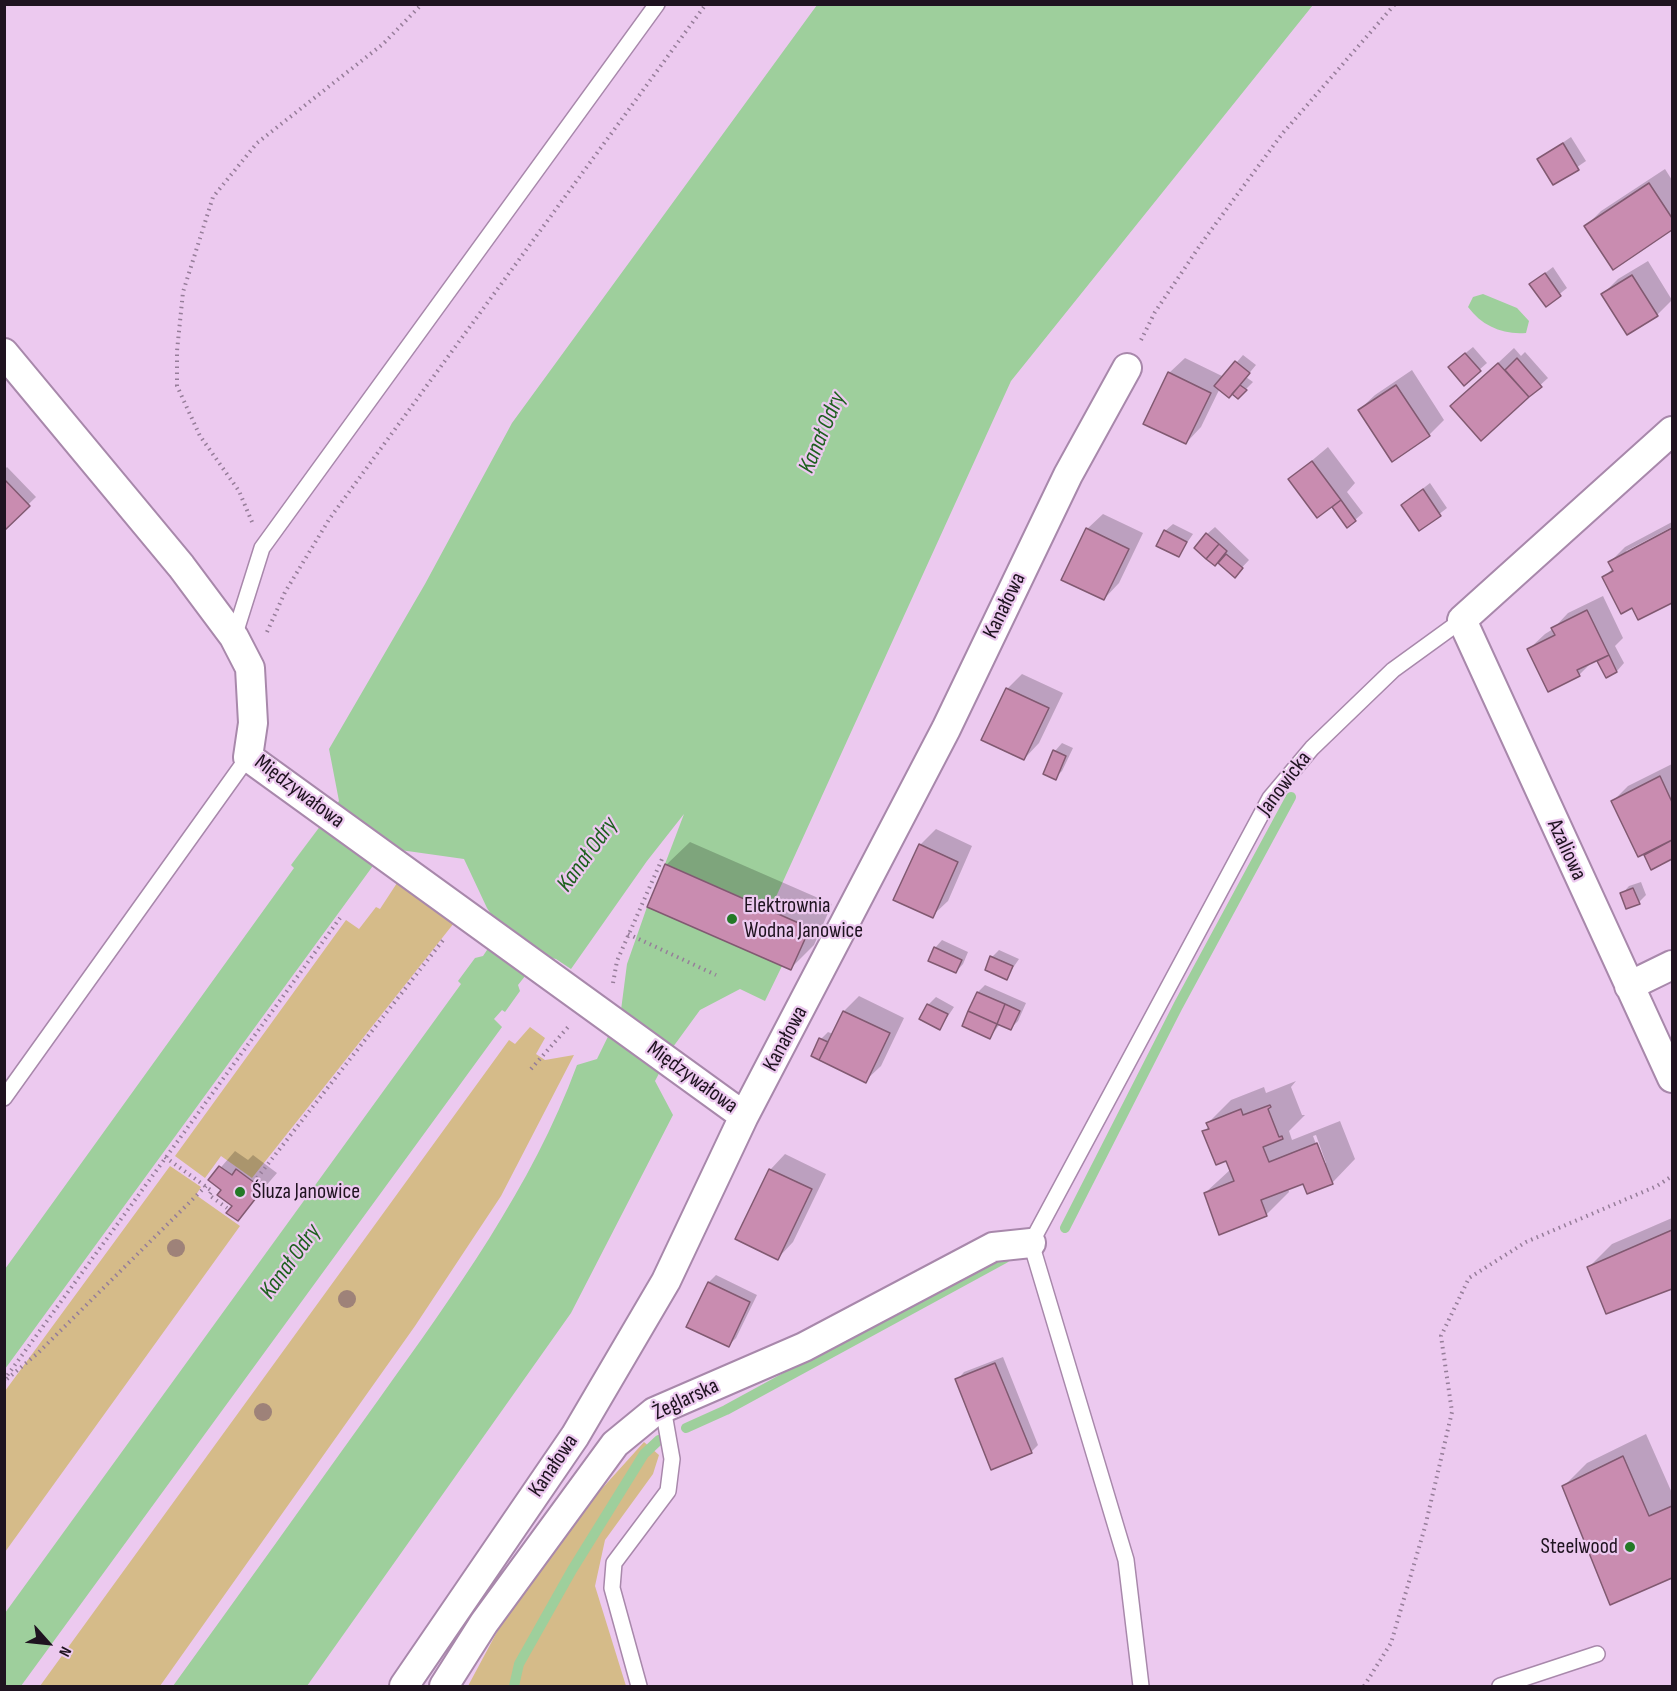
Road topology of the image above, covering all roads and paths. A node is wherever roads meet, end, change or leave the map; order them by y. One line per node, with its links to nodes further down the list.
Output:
1 (422, 4): 8 (path)
2 (657, 4): 8 (lane)
3 (706, 4): 9 (path)
4 (1395, 4): 6 (path)
5 (4, 353): 11 (street, Międzywałowa)
6 (1127, 368): 24 (street, Kanałowa)
7 (1672, 431): 10 (street, Janowicka)
8 (262, 548): 11 (lane)
9 (276, 609)
10 (1462, 620): 19 (street, Azaliowa); 30 (lane, Janowicka)
11 (234, 638): 12 (street, Międzywałowa)
12 (248, 757): 20 (street, Międzywałowa); 23 (lane)
13 (662, 859): 15 (path)
14 (340, 918): 25 (path)
15 (628, 934): 18 (path); 20 (path)
16 (449, 944): 27 (path)
17 (1672, 965): 19 (street)
18 (716, 975)
19 (1629, 986): 22 (street, Azaliowa)
20 (601, 999): 21 (path); 24 (street, Międzywałowa)
21 (531, 1069)
22 (1672, 1078)
23 (4, 1098)
24 (744, 1116): 34 (street, Kanałowa)
25 (165, 1157): 28 (path); 31 (path)
26 (1672, 1176): 38 (path)
27 (257, 1178)
28 (206, 1186): 29 (path); 31 (path)
29 (227, 1208)
30 (1031, 1243): 32 (street, Żeglarska); 37 (lane)
31 (4, 1380)
32 (663, 1408): 35 (street, Żeglarska); 36 (lane)
33 (1597, 1654): 39 (lane)
34 (404, 1686)
35 (444, 1686)
36 (639, 1686)
37 (1141, 1686)
38 (1364, 1686)
39 (1500, 1686)

